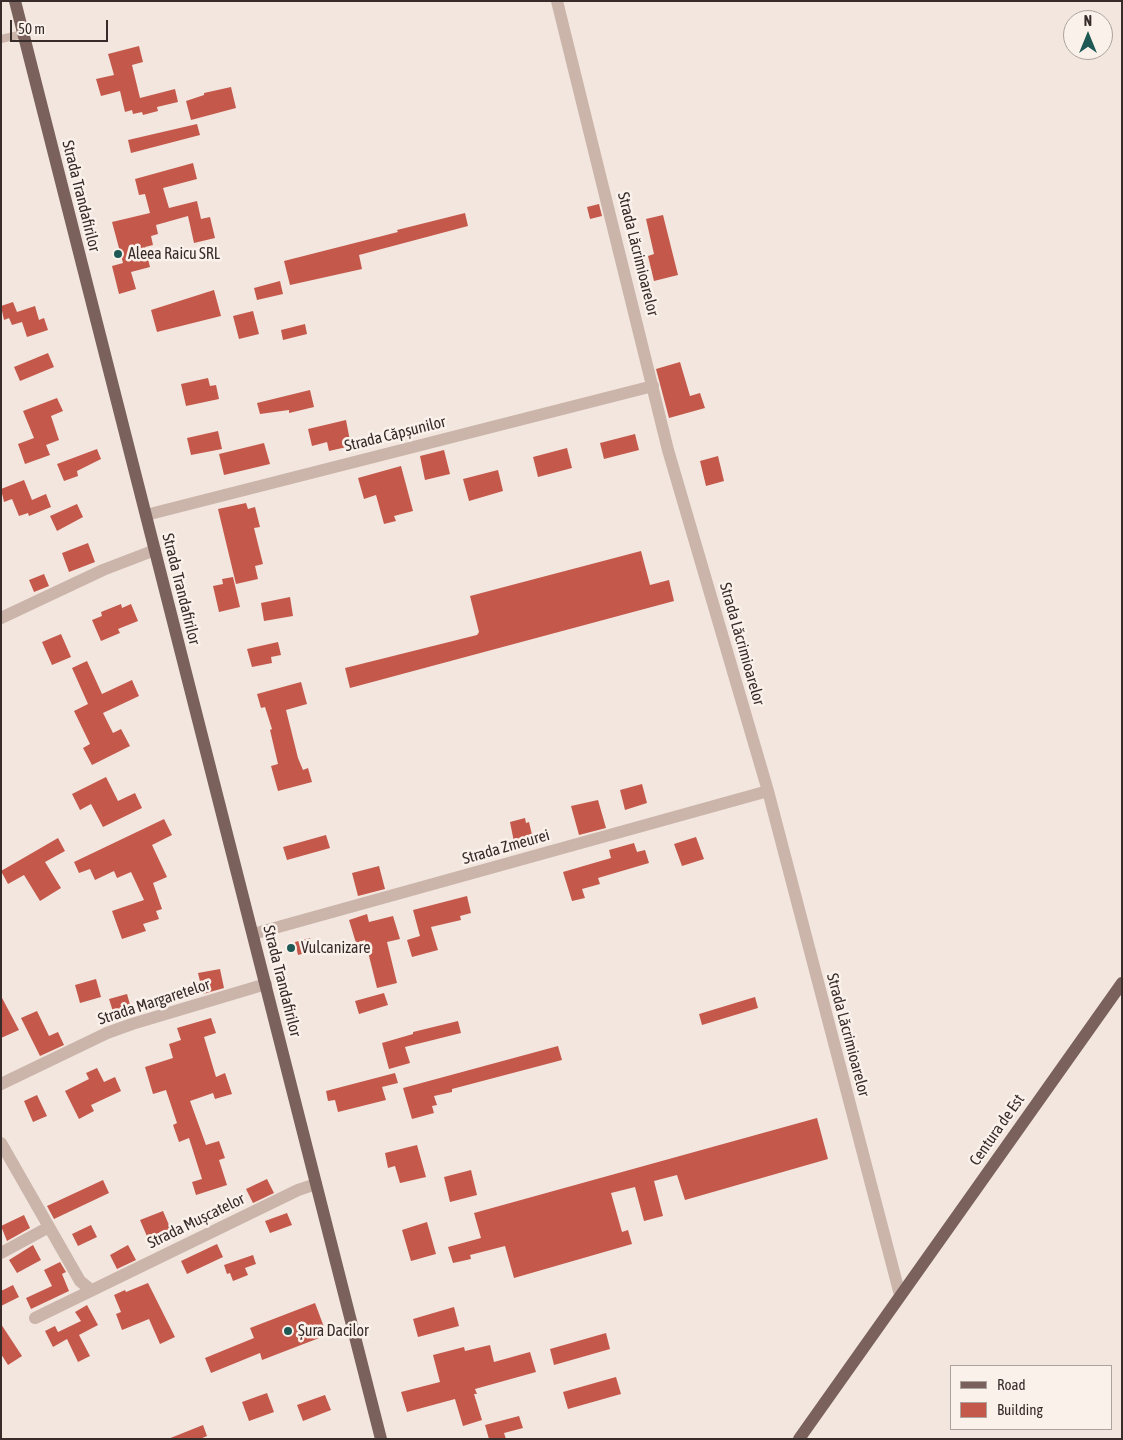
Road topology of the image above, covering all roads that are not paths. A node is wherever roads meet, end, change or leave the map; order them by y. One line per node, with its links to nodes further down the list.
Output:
1 (15, 1): 3 (main road, Strada Trandafirilor)
2 (557, 1): 5 (street, Strada Lăcrimioarelor)
3 (24, 34): 4 (lane); 6 (main road, Strada Trandafirilor)
4 (1, 39)
5 (653, 386): 6 (street, Strada Căpșunilor); 9 (street, Strada Lăcrimioarelor)
6 (146, 515): 7 (main road, Strada Trandafirilor)
7 (155, 550): 8 (street); 10 (main road, Strada Trandafirilor)
8 (1, 618)
9 (768, 791): 10 (street, Strada Zmeurei); 19 (street, Strada Lăcrimioarelor)
10 (253, 934): 12 (main road, Strada Trandafirilor)
11 (1122, 983): 19 (main road, Centura de Est)
12 (266, 984): 13 (street, Strada Margaretelor); 15 (main road, Strada Trandafirilor)
13 (1, 1084)
14 (1, 1143): 16 (street)
15 (316, 1184): 18 (street, Strada Mușcatelor); 21 (main road, Strada Trandafirilor)
16 (49, 1227): 17 (street); 18 (street)
17 (1, 1253)
18 (91, 1290): 20 (street, Strada Mușcatelor)
19 (900, 1295): 22 (main road, Centura de Est)
20 (35, 1318)
21 (381, 1439)
22 (799, 1439)

